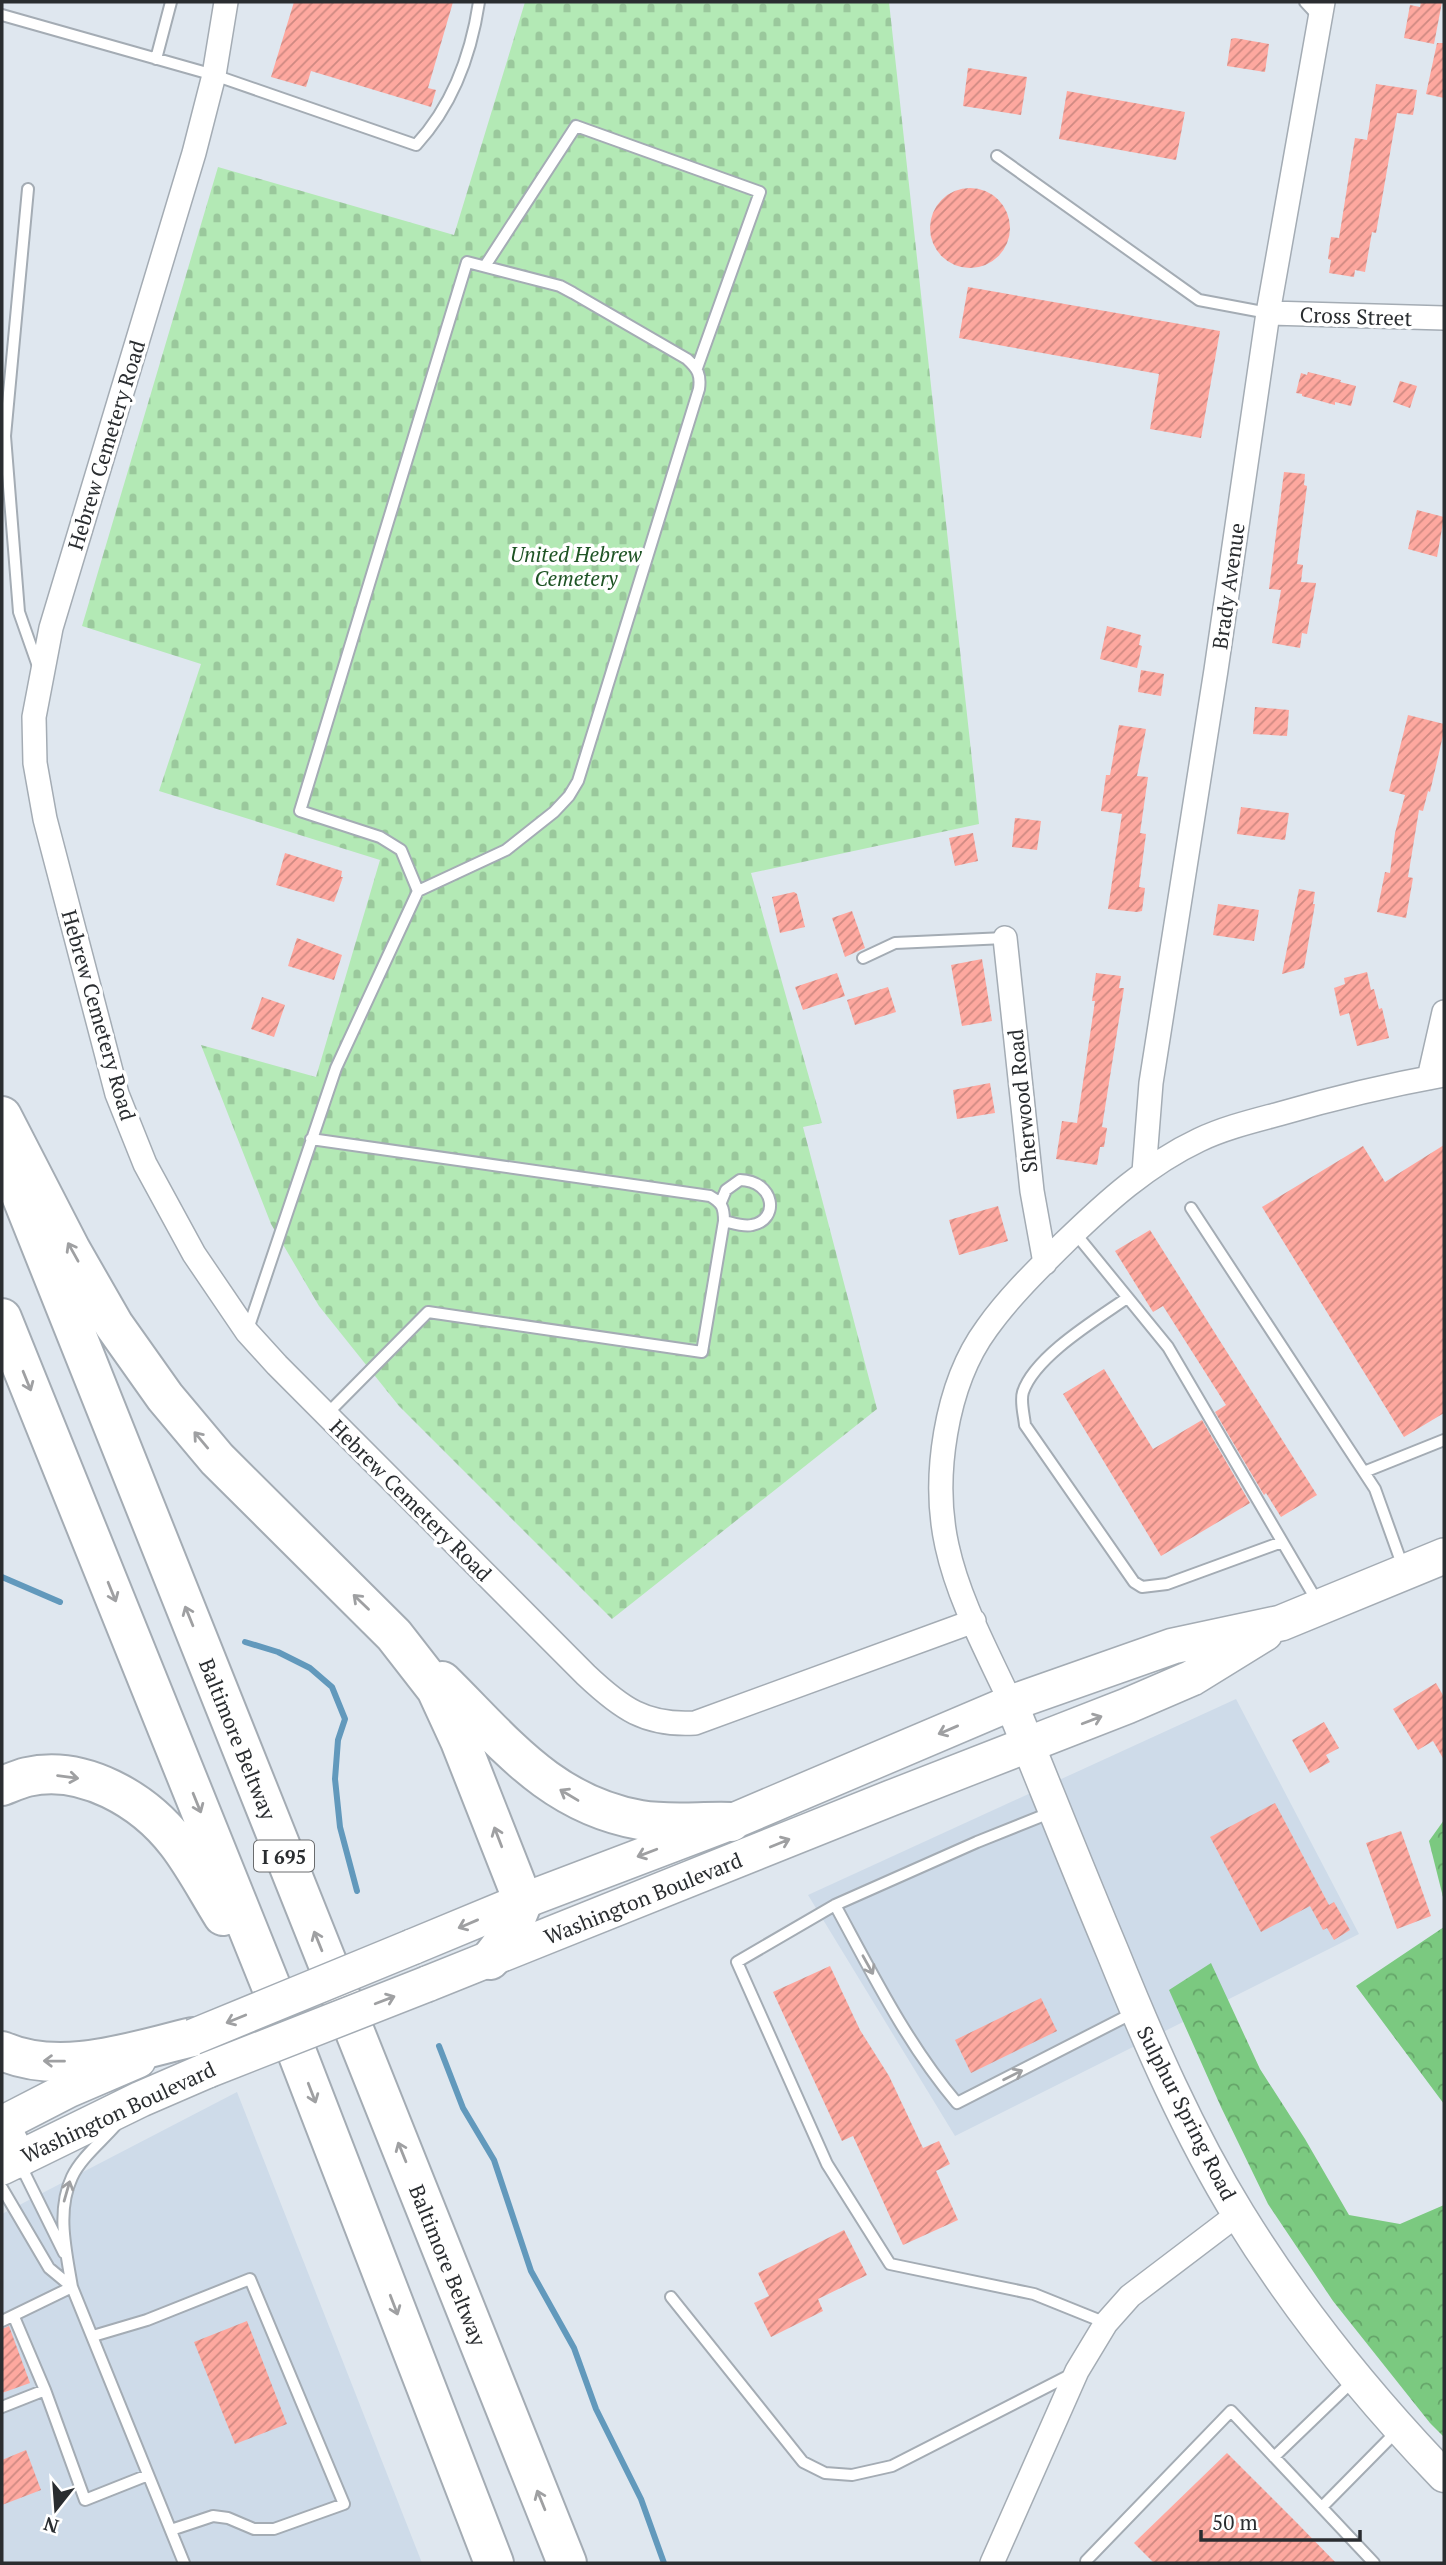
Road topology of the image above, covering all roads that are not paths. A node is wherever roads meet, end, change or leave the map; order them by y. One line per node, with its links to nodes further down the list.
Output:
1 (171, 2): 7 (lane)
2 (226, 2): 8 (street, Hebrew Cemetery Road)
3 (479, 2): 8 (lane)
4 (1305, 2): 5 (lane)
5 (1322, 10): 12 (street, Brady Avenue)
6 (2, 15): 7 (lane)
7 (156, 59): 8 (lane)
8 (214, 75): 15 (street, Hebrew Cemetery Road)
9 (997, 156): 12 (lane)
10 (28, 188): 15 (lane)
11 (485, 266): 14 (lane); 14 (lane); 16 (lane)
12 (1268, 313): 13 (street, Cross Street); 24 (street, Brady Avenue)
13 (1444, 318)
14 (697, 368): 16 (lane)
15 (41, 675): 32 (street, Hebrew Cemetery Road)
16 (418, 891): 22 (lane)
17 (1005, 938): 18 (lane); 29 (street, Sherwood Road)
18 (863, 958)
19 (1444, 1012): 20 (street)
20 (1437, 1076): 24 (street)
21 (2, 1116): 42 (highway, one-way to 21)
22 (311, 1139): 25 (lane); 32 (lane)
23 (2, 1148): 77 (highway, Baltimore Beltway / I 695, one-way to 23)
24 (1144, 1172): 28 (street)
25 (720, 1202): 27 (lane); 27 (lane)
26 (1191, 1208): 35 (lane)
27 (724, 1221): 33 (lane)
28 (1075, 1233): 29 (street); 30 (lane)
29 (1045, 1263): 40 (street)
30 (1127, 1298): 36 (lane); 36 (lane)
31 (2, 1318): 51 (highway, I 695, one-way to 51)
32 (247, 1332): 33 (street, Hebrew Cemetery Road)
33 (326, 1415): 40 (street, Hebrew Cemetery Road)
34 (1444, 1440): 35 (lane)
35 (1364, 1472): 38 (lane)
36 (1282, 1542): 39 (lane)
37 (1444, 1556): 38 (main road, Washington Boulevard)
38 (1405, 1573): 39 (main road, Washington Boulevard)
39 (1320, 1607): 41 (main road, Washington Boulevard)
40 (974, 1621): 43 (street)
41 (1281, 1623): 43 (main road, Washington Boulevard); 44 (main road, Washington Boulevard, one-way to 41)
42 (394, 1635): 47 (highway, one-way to 42); 48 (highway, one-way to 42)
43 (1011, 1703): 44 (main road, Sulphur Spring Road); 47 (main road, Washington Boulevard, one-way to 47)
44 (1028, 1745): 46 (main road, Sulphur Spring Road); 50 (main road, Washington Boulevard, one-way to 44)
45 (2, 1786): 51 (highway, one-way to 51)
46 (1055, 1811): 49 (lane); 52 (main road, Sulphur Spring Road)
47 (730, 1822): 48 (main road, Washington Boulevard, one-way to 48)
48 (523, 1901): 50 (highway); 54 (main road, Washington Boulevard, one-way to 54, bridge)
49 (835, 1905): 52 (lane, one-way to 52); 63 (lane)
50 (490, 1960): 54 (main road, Washington Boulevard, one-way to 50, bridge)
51 (279, 2006): 76 (highway, I 695, one-way to 76)
52 (1136, 2011): 57 (main road, Sulphur Spring Road)
53 (2, 2051): 54 (highway, one-way to 53)
54 (200, 2053): 55 (main road, Washington Boulevard); 56 (main road, Washington Boulevard)
55 (141, 2099): 56 (main road, Washington Boulevard); 58 (lane, one-way to 55)
56 (5, 2153): 58 (lane); 59 (lane)
57 (1238, 2214): 63 (street); 66 (main road, Sulphur Spring Road)
58 (67, 2259): 59 (lane)
59 (72, 2287): 61 (lane); 64 (lane)
60 (671, 2297): 65 (lane)
61 (14, 2316): 62 (lane); 67 (lane)
62 (2, 2321)
63 (1105, 2323): 65 (street)
64 (93, 2336): 71 (lane); 74 (lane)
65 (1077, 2371): 78 (street)
66 (1356, 2378): 69 (main road, Sulphur Spring Road); 70 (lane)
67 (45, 2390): 68 (lane); 71 (lane)
68 (2, 2407)
69 (1399, 2429): 72 (main road, Sulphur Spring Road); 73 (lane)
70 (1274, 2457): 73 (lane); 79 (lane)
71 (148, 2475): 74 (lane)
72 (1444, 2476)
73 (1322, 2507): 80 (lane)
74 (171, 2530): 75 (lane)
75 (184, 2563)
76 (494, 2563)
77 (567, 2563)
78 (992, 2563)
79 (1088, 2563)
80 (1374, 2563)

